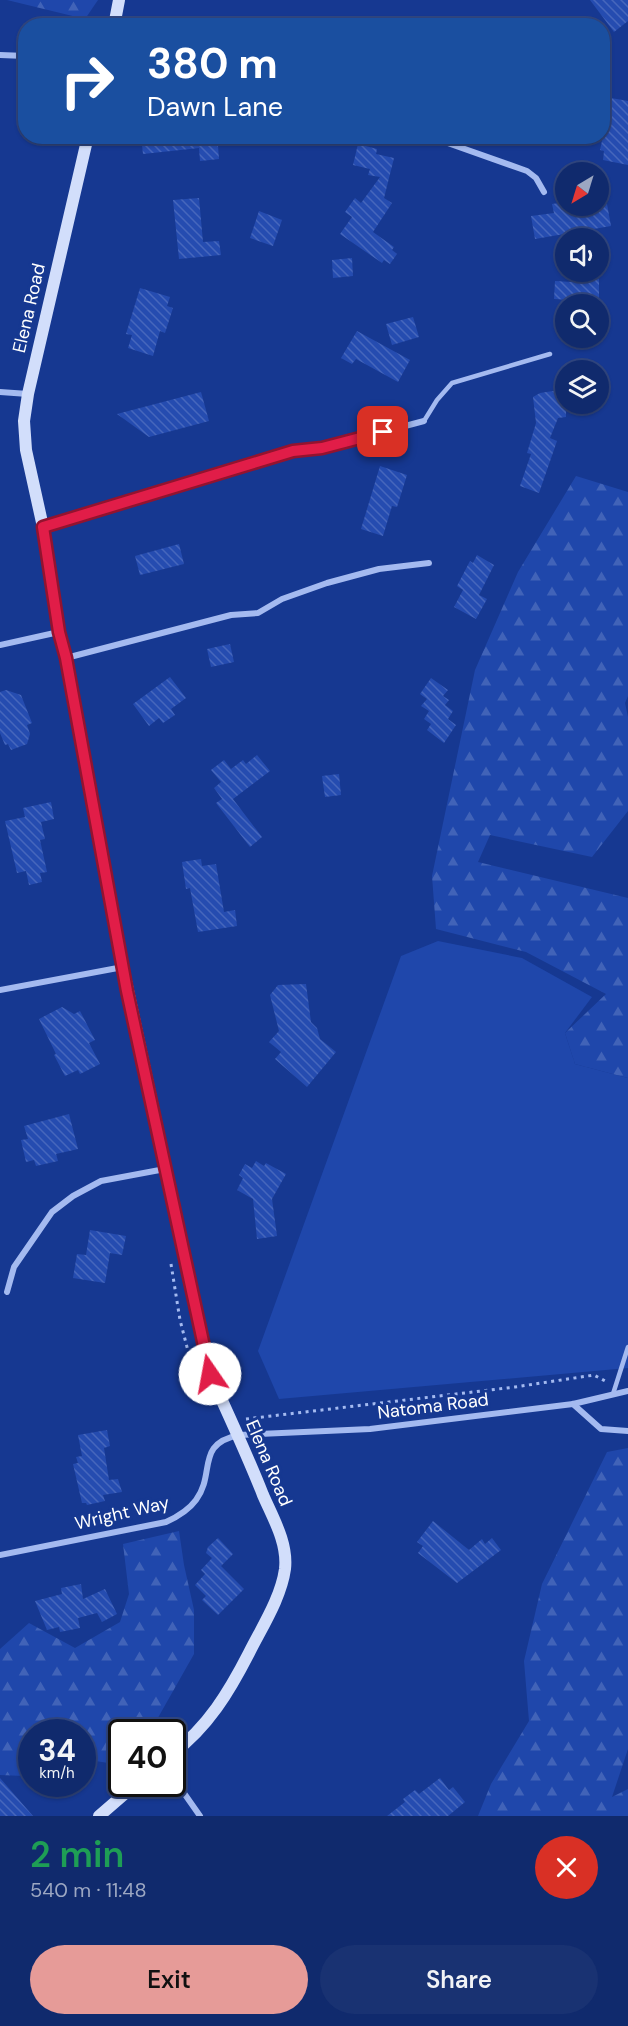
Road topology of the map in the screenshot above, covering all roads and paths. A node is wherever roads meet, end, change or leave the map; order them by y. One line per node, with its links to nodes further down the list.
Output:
1 (119, 0): 2 (street)
2 (116, 18)
3 (0, 55): 4 (street)
4 (18, 56)
5 (86, 144): 10 (street, Elena Road)
6 (451, 144): 7 (street)
7 (543, 192)
8 (550, 354): 11 (lane)
9 (0, 392): 10 (street)
10 (28, 394): 12 (street, Elena Road)
11 (424, 421): 12 (street)
12 (43, 527): 14 (street, Elena Road)
13 (429, 563): 16 (street)
14 (59, 632): 15 (street); 16 (street, Elena Road)
15 (0, 645)
16 (66, 658): 17 (street, Elena Road)
17 (123, 967): 18 (street); 19 (street, Elena Road)
18 (0, 990)
19 (165, 1169): 20 (street); 28 (street, Elena Road)
20 (7, 1292)
21 (628, 1347): 22 (lane)
22 (616, 1387): 24 (lane); 26 (path)
23 (628, 1391): 24 (street, Natoma Road)
24 (614, 1394): 25 (street, Natoma Road)
25 (573, 1404): 27 (street); 28 (street, Natoma Road)
26 (243, 1420)
27 (628, 1431)
28 (239, 1435): 29 (street, Wright Way); 30 (street, Elena Road)
29 (0, 1555)
30 (186, 1743)
31 (186, 1796): 34 (street)
32 (121, 1797): 33 (street)
33 (99, 1816)
34 (200, 1816)

